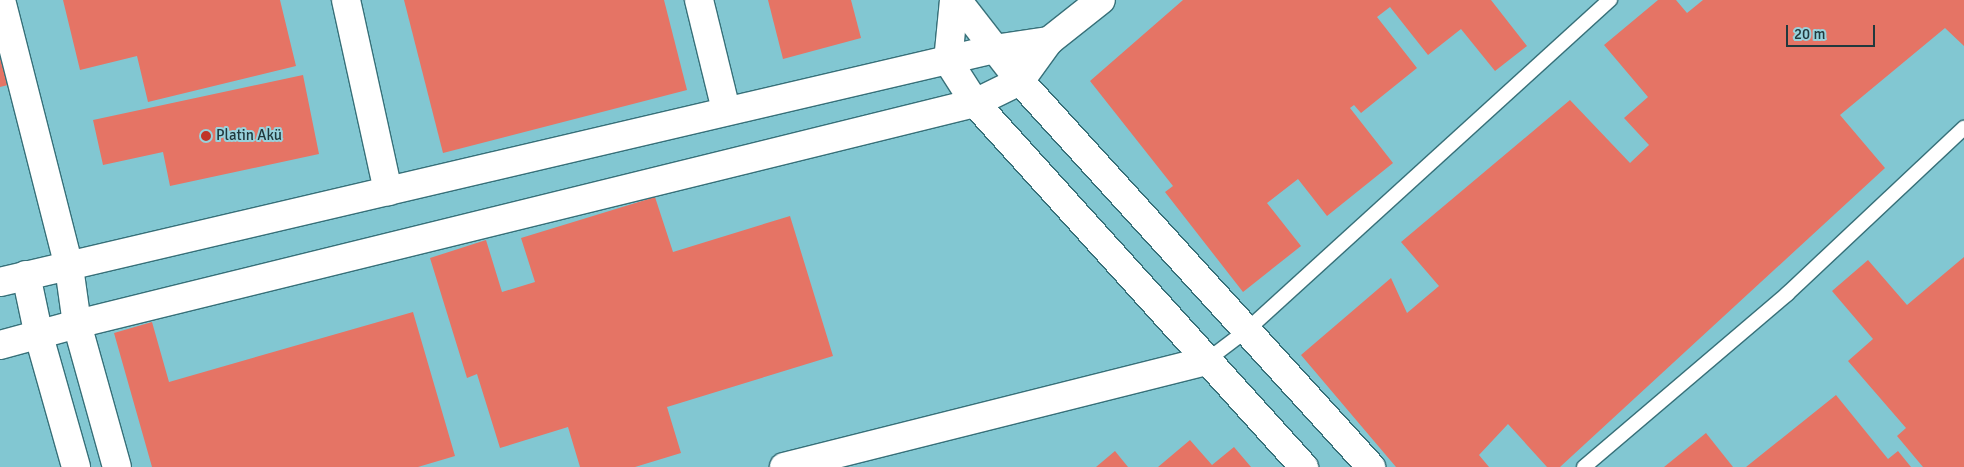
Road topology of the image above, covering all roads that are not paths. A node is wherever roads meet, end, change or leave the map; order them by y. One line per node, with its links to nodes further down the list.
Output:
1 (1, 0): 15 (street)
2 (346, 0): 14 (street)
3 (699, 0): 12 (street)
4 (955, 0): 8 (street); 9 (street)
5 (1101, 0): 7 (street)
6 (1610, 0): 19 (lane)
7 (1049, 41): 8 (street); 10 (street)
8 (994, 49): 9 (street); 10 (street)
9 (948, 61): 11 (street); 12 (street)
10 (1020, 81): 11 (street); 19 (street)
11 (975, 103): 18 (street); 22 (street)
12 (726, 110): 14 (street)
13 (1964, 128): 28 (lane)
14 (388, 191): 15 (street)
15 (69, 266): 16 (street); 18 (street)
16 (26, 275): 17 (street); 20 (street)
17 (0, 282)
18 (77, 324): 20 (street); 24 (street)
19 (1247, 330): 22 (lane); 27 (street)
20 (39, 336): 21 (street); 23 (street)
21 (0, 345)
22 (1206, 361): 25 (street); 26 (street)
23 (76, 467)
24 (117, 467)
25 (784, 467)
26 (1304, 467)
27 (1371, 467)
28 (1584, 467)

